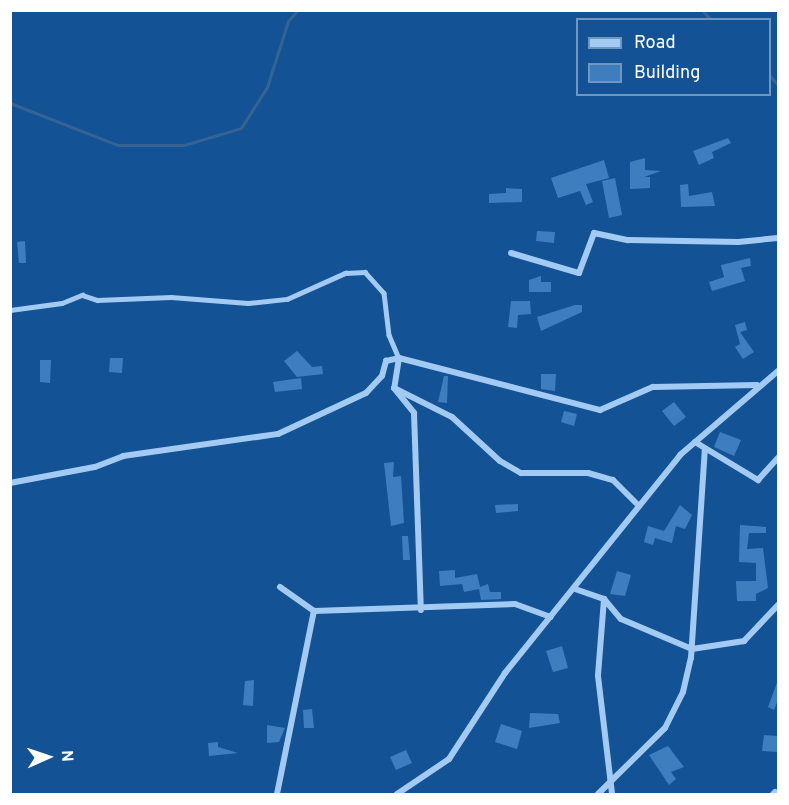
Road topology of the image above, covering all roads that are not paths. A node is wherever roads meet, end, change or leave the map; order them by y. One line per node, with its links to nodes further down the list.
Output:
1 (778, 238): 2 (street)
2 (511, 253)
3 (10, 310): 4 (lane)
4 (399, 358): 7 (street); 8 (street); 12 (street)
5 (778, 363): 6 (street)
6 (776, 371): 7 (street)
7 (757, 386): 9 (street)
8 (394, 388): 13 (street); 18 (street)
9 (695, 442): 10 (street); 13 (street)
10 (705, 448): 11 (street); 21 (street)
11 (778, 458)
12 (10, 483)
13 (638, 505): 15 (street)
14 (280, 587): 19 (street)
15 (575, 589): 16 (street); 20 (street)
16 (604, 599): 21 (street); 22 (street)
17 (778, 605): 21 (street)
18 (421, 610): 19 (street); 20 (street)
19 (314, 611): 23 (street)
20 (551, 616): 24 (street)
21 (692, 649): 22 (street)
22 (610, 784): 25 (street); 26 (street)
23 (278, 795)
24 (397, 795)
25 (598, 795)
26 (612, 795)

